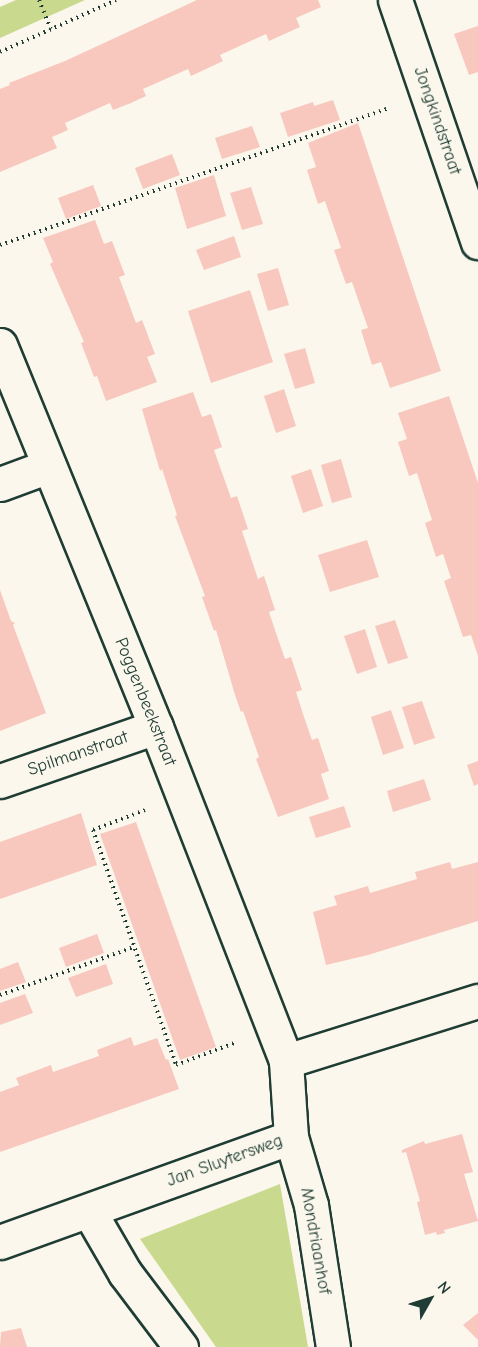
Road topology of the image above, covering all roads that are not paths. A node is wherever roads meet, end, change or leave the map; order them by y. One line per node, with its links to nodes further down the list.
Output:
1 (395, 0): 2 (street, Jongkindstraat)
2 (478, 242)
3 (0, 345): 4 (street, Poggenbeekstraat)
4 (49, 466): 5 (street); 6 (street, Poggenbeekstraat)
5 (0, 484)
6 (156, 727): 7 (street, Spilmanstraat); 9 (street, Poggenbeekstraat)
7 (0, 781)
8 (478, 1001): 9 (street)
9 (286, 1061): 10 (street, Jan Sluytersweg)
10 (291, 1137): 11 (street, Jan Sluytersweg); 14 (street, Mondriaanhof)
11 (89, 1211): 12 (street, Jan Sluytersweg); 13 (street)
12 (0, 1242)
13 (181, 1347)
14 (333, 1347)

